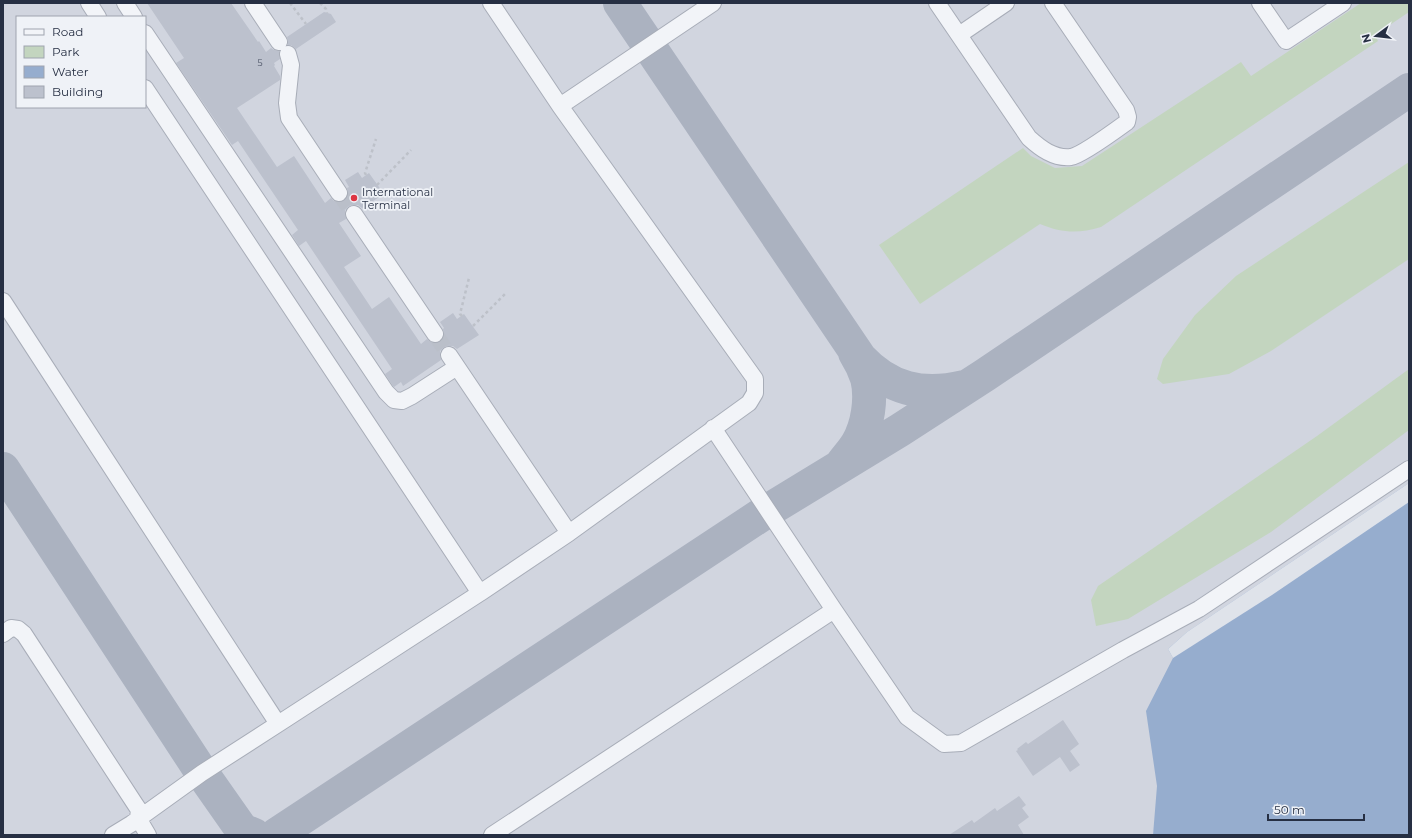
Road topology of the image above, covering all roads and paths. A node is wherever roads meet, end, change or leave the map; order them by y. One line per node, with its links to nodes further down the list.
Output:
1 (89, 3): 14 (lane)
2 (125, 3): 15 (lane)
3 (253, 3): 25 (lane)
4 (290, 3): 16 (path)
5 (320, 3): 13 (path)
6 (491, 3): 20 (lane)
7 (713, 3): 20 (lane)
8 (937, 3): 18 (lane)
9 (1006, 3): 18 (lane)
10 (1053, 3): 18 (lane)
11 (1260, 3): 12 (lane)
12 (1343, 3)
13 (327, 13)
14 (97, 16)
15 (133, 16)
16 (306, 24)
17 (146, 34): 35 (lane)
18 (959, 35)
19 (146, 90): 36 (lane)
20 (560, 106): 33 (lane)
21 (376, 139): 23 (path)
22 (411, 150): 24 (path)
23 (366, 175)
24 (377, 185)
25 (339, 193)
26 (354, 214): 32 (lane)
27 (469, 278): 30 (path)
28 (506, 293): 31 (path)
29 (3, 301): 39 (lane)
30 (462, 316)
31 (473, 326)
32 (435, 334)
33 (713, 428): 35 (lane); 37 (lane)
34 (1409, 469): 37 (lane)
35 (568, 533): 36 (lane)
36 (480, 593): 39 (lane)
37 (834, 610): 43 (lane)
38 (3, 634): 40 (lane)
39 (278, 724): 40 (lane)
40 (138, 818): 41 (lane); 42 (lane)
41 (113, 835)
42 (148, 835)
43 (492, 835)

